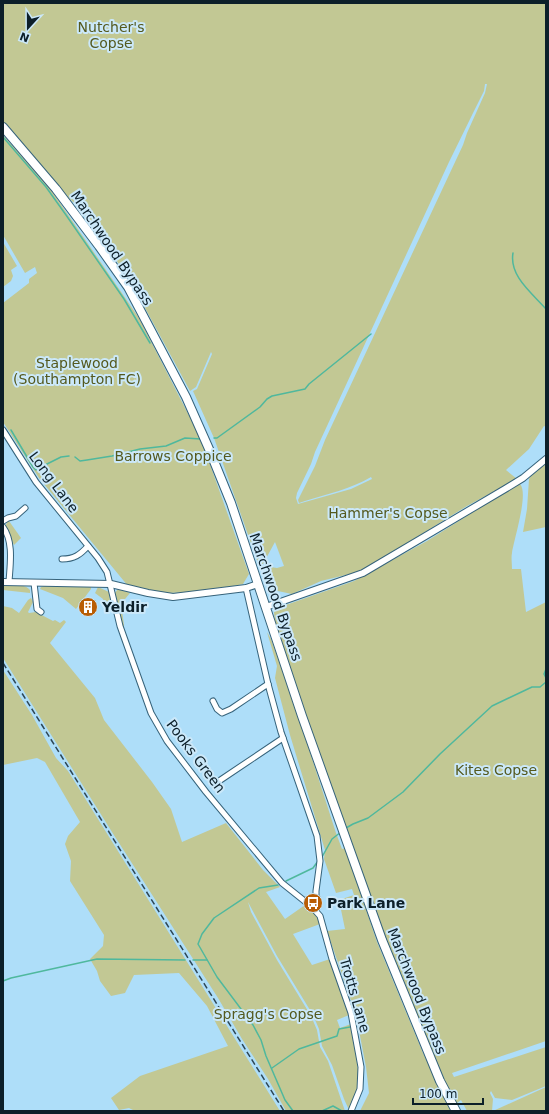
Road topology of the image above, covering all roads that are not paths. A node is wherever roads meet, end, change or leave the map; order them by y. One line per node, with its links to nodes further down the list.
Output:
1 (3, 128): 12 (main road, Marchwood Bypass)
2 (3, 430): 7 (street, Long Lane)
3 (546, 459): 14 (street)
4 (25, 508): 5 (street)
5 (3, 521)
6 (3, 527): 9 (street)
7 (88, 546): 8 (street); 11 (street, Long Lane)
8 (62, 559)
9 (6, 582): 10 (street)
10 (34, 583): 11 (street); 15 (street)
11 (110, 584): 13 (street); 20 (street, Pooks Green)
12 (258, 584): 13 (street); 14 (main road, Marchwood Bypass)
13 (246, 588): 16 (street)
14 (266, 607): 22 (main road, Marchwood Bypass)
15 (41, 612)
16 (268, 684): 17 (street); 18 (street)
17 (213, 701)
18 (283, 738): 19 (street); 20 (street)
19 (219, 781)
20 (316, 910): 21 (street, Trotts Lane)
21 (351, 1111)
22 (456, 1111)

